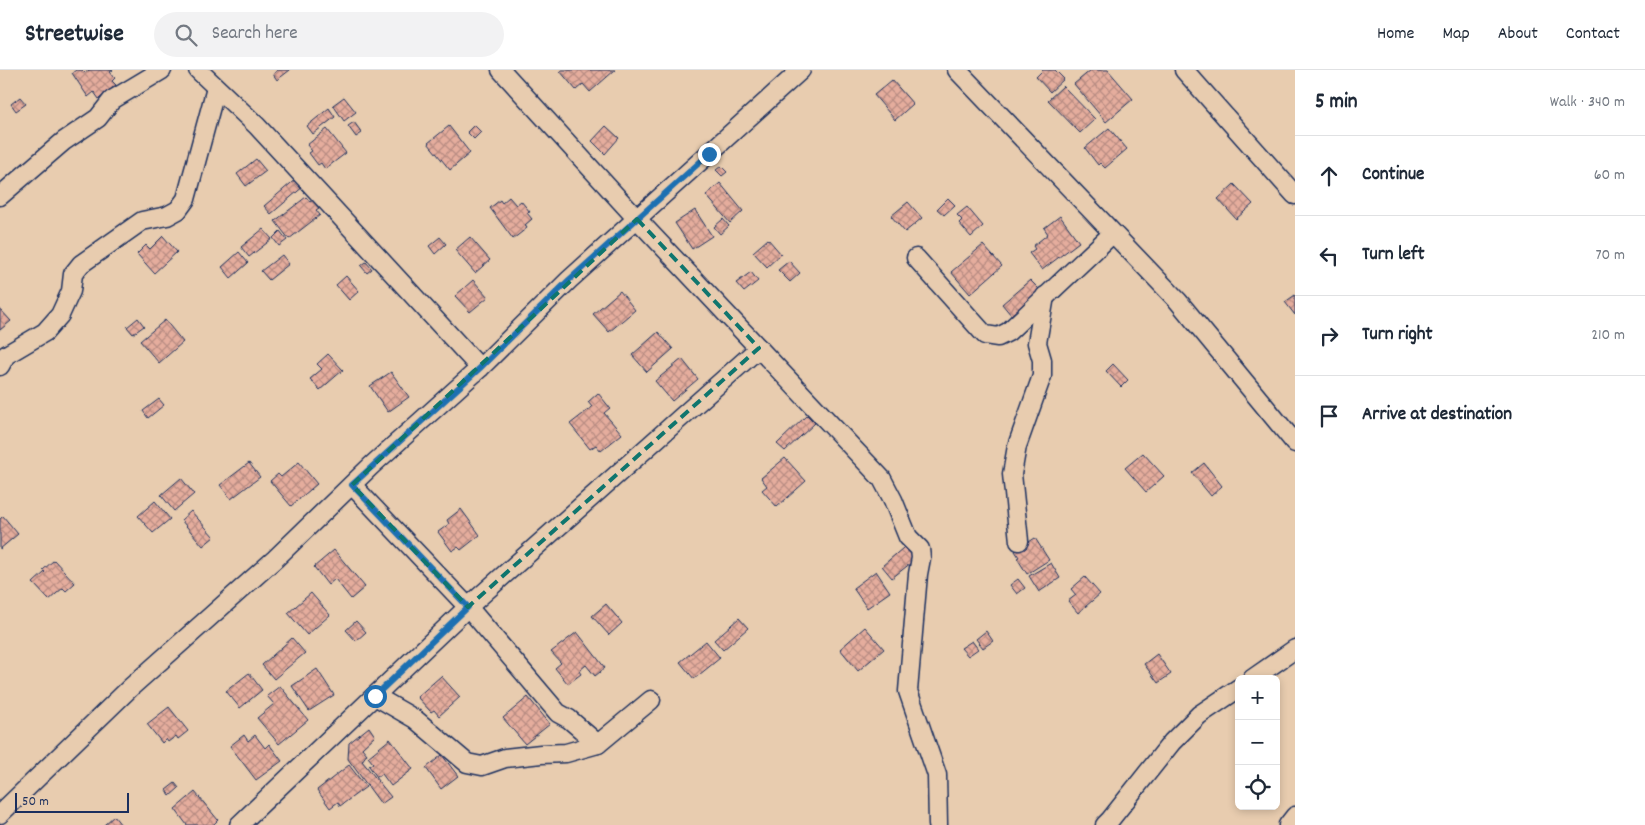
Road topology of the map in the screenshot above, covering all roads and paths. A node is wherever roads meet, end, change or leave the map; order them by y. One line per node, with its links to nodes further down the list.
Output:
1 (162, 70): 9 (street)
2 (198, 70): 7 (street)
3 (501, 70): 10 (street)
4 (801, 70): 10 (street)
5 (957, 70): 11 (street)
6 (1184, 70): 8 (street)
7 (216, 88): 15 (street); 16 (street)
8 (1293, 189)
9 (0, 196)
10 (637, 219): 14 (street); 16 (street)
11 (1112, 234): 13 (street); 17 (street)
12 (916, 258): 13 (street)
13 (1045, 296): 19 (street)
14 (759, 348): 20 (street); 30 (street)
15 (0, 366)
16 (480, 368): 18 (street)
17 (1295, 442)
18 (352, 485): 20 (street); 27 (street)
19 (1019, 542)
20 (468, 607): 24 (street); 26 (street)
21 (1295, 649): 22 (street)
22 (1258, 675)
23 (1235, 691): 31 (street)
24 (375, 696): 26 (street); 29 (street)
25 (650, 700): 26 (street)
26 (598, 744)
27 (0, 814)
28 (1295, 816): 32 (street)
29 (239, 825)
30 (938, 825)
31 (1104, 825)
32 (1288, 825)

